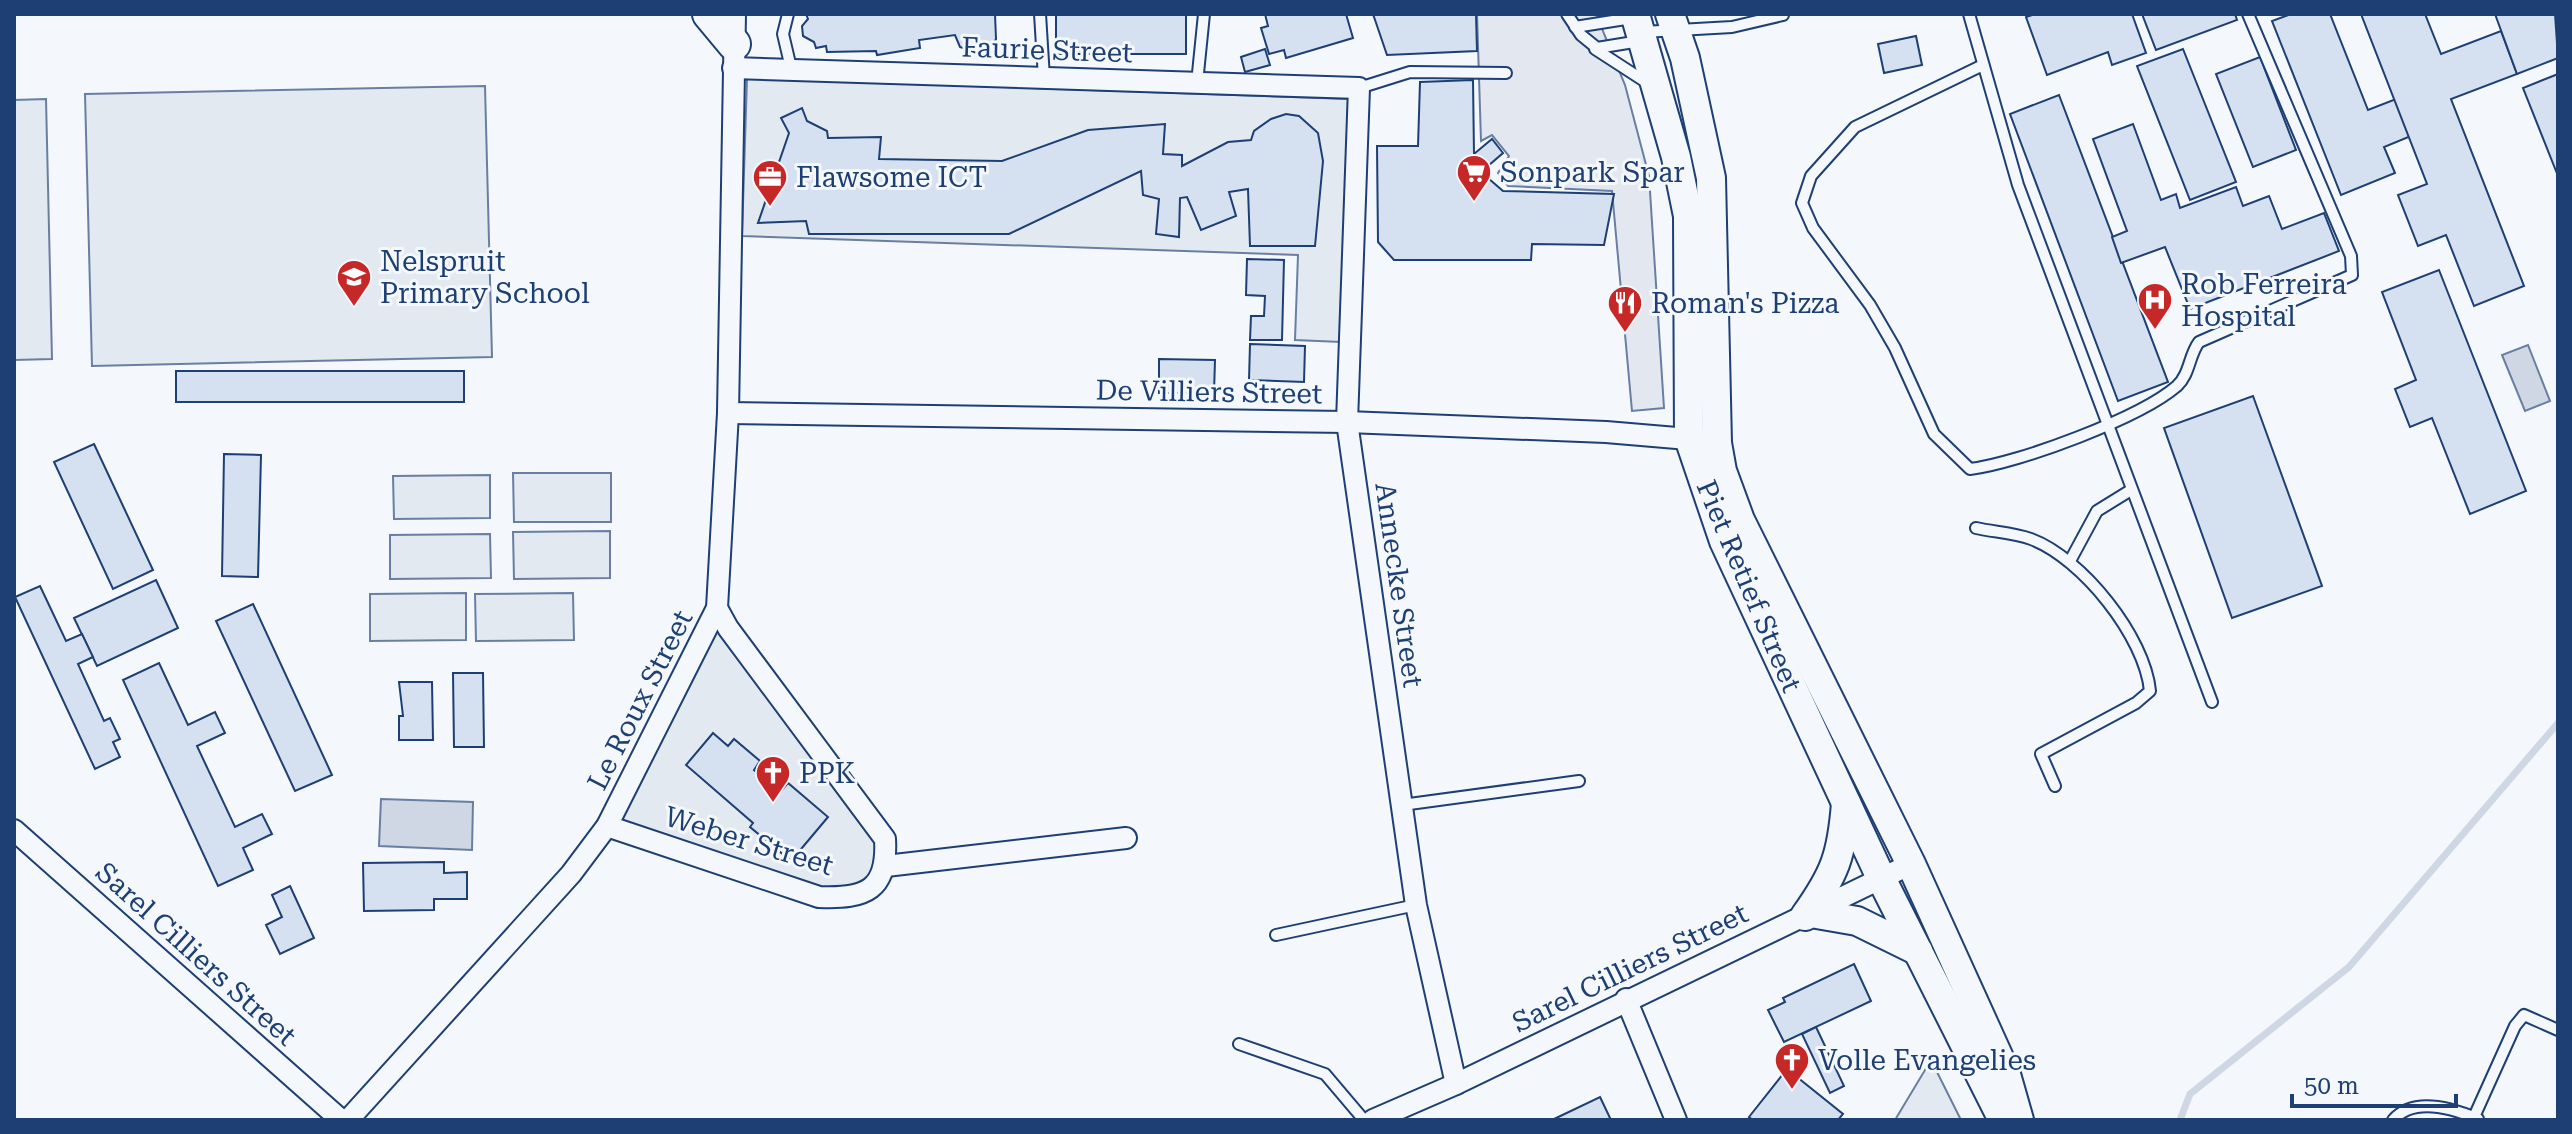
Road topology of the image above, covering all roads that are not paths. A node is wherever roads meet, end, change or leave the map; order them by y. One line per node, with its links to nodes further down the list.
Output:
1 (788, 14): 14 (lane)
2 (1040, 14): 16 (lane)
3 (1204, 14): 17 (lane)
4 (1567, 14): 10 (lane)
5 (1969, 14): 13 (lane)
6 (2248, 14): 22 (lane)
7 (1783, 15): 8 (lane)
8 (1672, 21): 9 (lane); 24 (street, Piet Retief Street)
9 (1639, 26): 10 (lane); 12 (lane); 19 (street, Piet Retief Street)
10 (1575, 27): 12 (lane)
11 (731, 29): 14 (street, Faurie Street); 20 (street, Le Roux Street)
12 (1589, 45): 19 (lane)
13 (1983, 65): 22 (lane); 22 (lane)
14 (791, 68): 16 (street, Faurie Street)
15 (1506, 73): 18 (lane)
16 (1044, 78): 17 (street, Faurie Street)
17 (1197, 83): 18 (street, Faurie Street)
18 (1359, 88): 21 (street, Annecke Street)
19 (1657, 89): 23 (street, Piet Retief Street)
20 (728, 413): 21 (street, De Villiers Street); 28 (street, Le Roux Street)
21 (1347, 422): 23 (street, De Villiers Street); 33 (street, Annecke Street)
22 (2106, 426): 25 (lane)
23 (1689, 438): 24 (street, De Villiers Street); 32 (street, Piet Retief Street)
24 (1717, 443): 37 (street, Piet Retief Street)
25 (2131, 490): 27 (lane); 29 (lane)
26 (1976, 528): 27 (lane)
27 (2070, 561): 31 (lane)
28 (717, 608): 34 (street, Le Roux Street); 38 (street)
29 (2212, 702)
30 (1579, 781): 33 (lane)
31 (2055, 786)
32 (1846, 802): 39 (street, Piet Retief Street); 41 (street)
33 (1402, 805): 40 (street, Annecke Street)
34 (607, 826): 38 (street, Weber Street); 50 (street, Le Roux Street)
35 (14, 830): 49 (street, Sarel Cilliers Street)
36 (1126, 838): 38 (street)
37 (1911, 864): 39 (street, Sarel Cilliers Street); 55 (street, Piet Retief Street)
38 (886, 866)
39 (1882, 880): 41 (street, Sarel Cilliers Street); 43 (street, Piet Retief Street)
40 (1416, 905): 42 (lane); 47 (street, Annecke Street)
41 (1808, 915): 43 (street); 44 (street, Sarel Cilliers Street)
42 (1276, 935)
43 (1918, 951): 54 (street, Piet Retief Street)
44 (1626, 999): 47 (street, Sarel Cilliers Street); 53 (street)
45 (2558, 1030): 48 (lane)
46 (1239, 1044): 51 (lane)
47 (1456, 1084): 52 (street, Sarel Cilliers Street)
48 (2477, 1118): 56 (lane)
49 (341, 1120)
50 (348, 1120)
51 (1364, 1120)
52 (1373, 1120)
53 (1676, 1120)
54 (2003, 1120)
55 (2019, 1120)
56 (2393, 1120)

